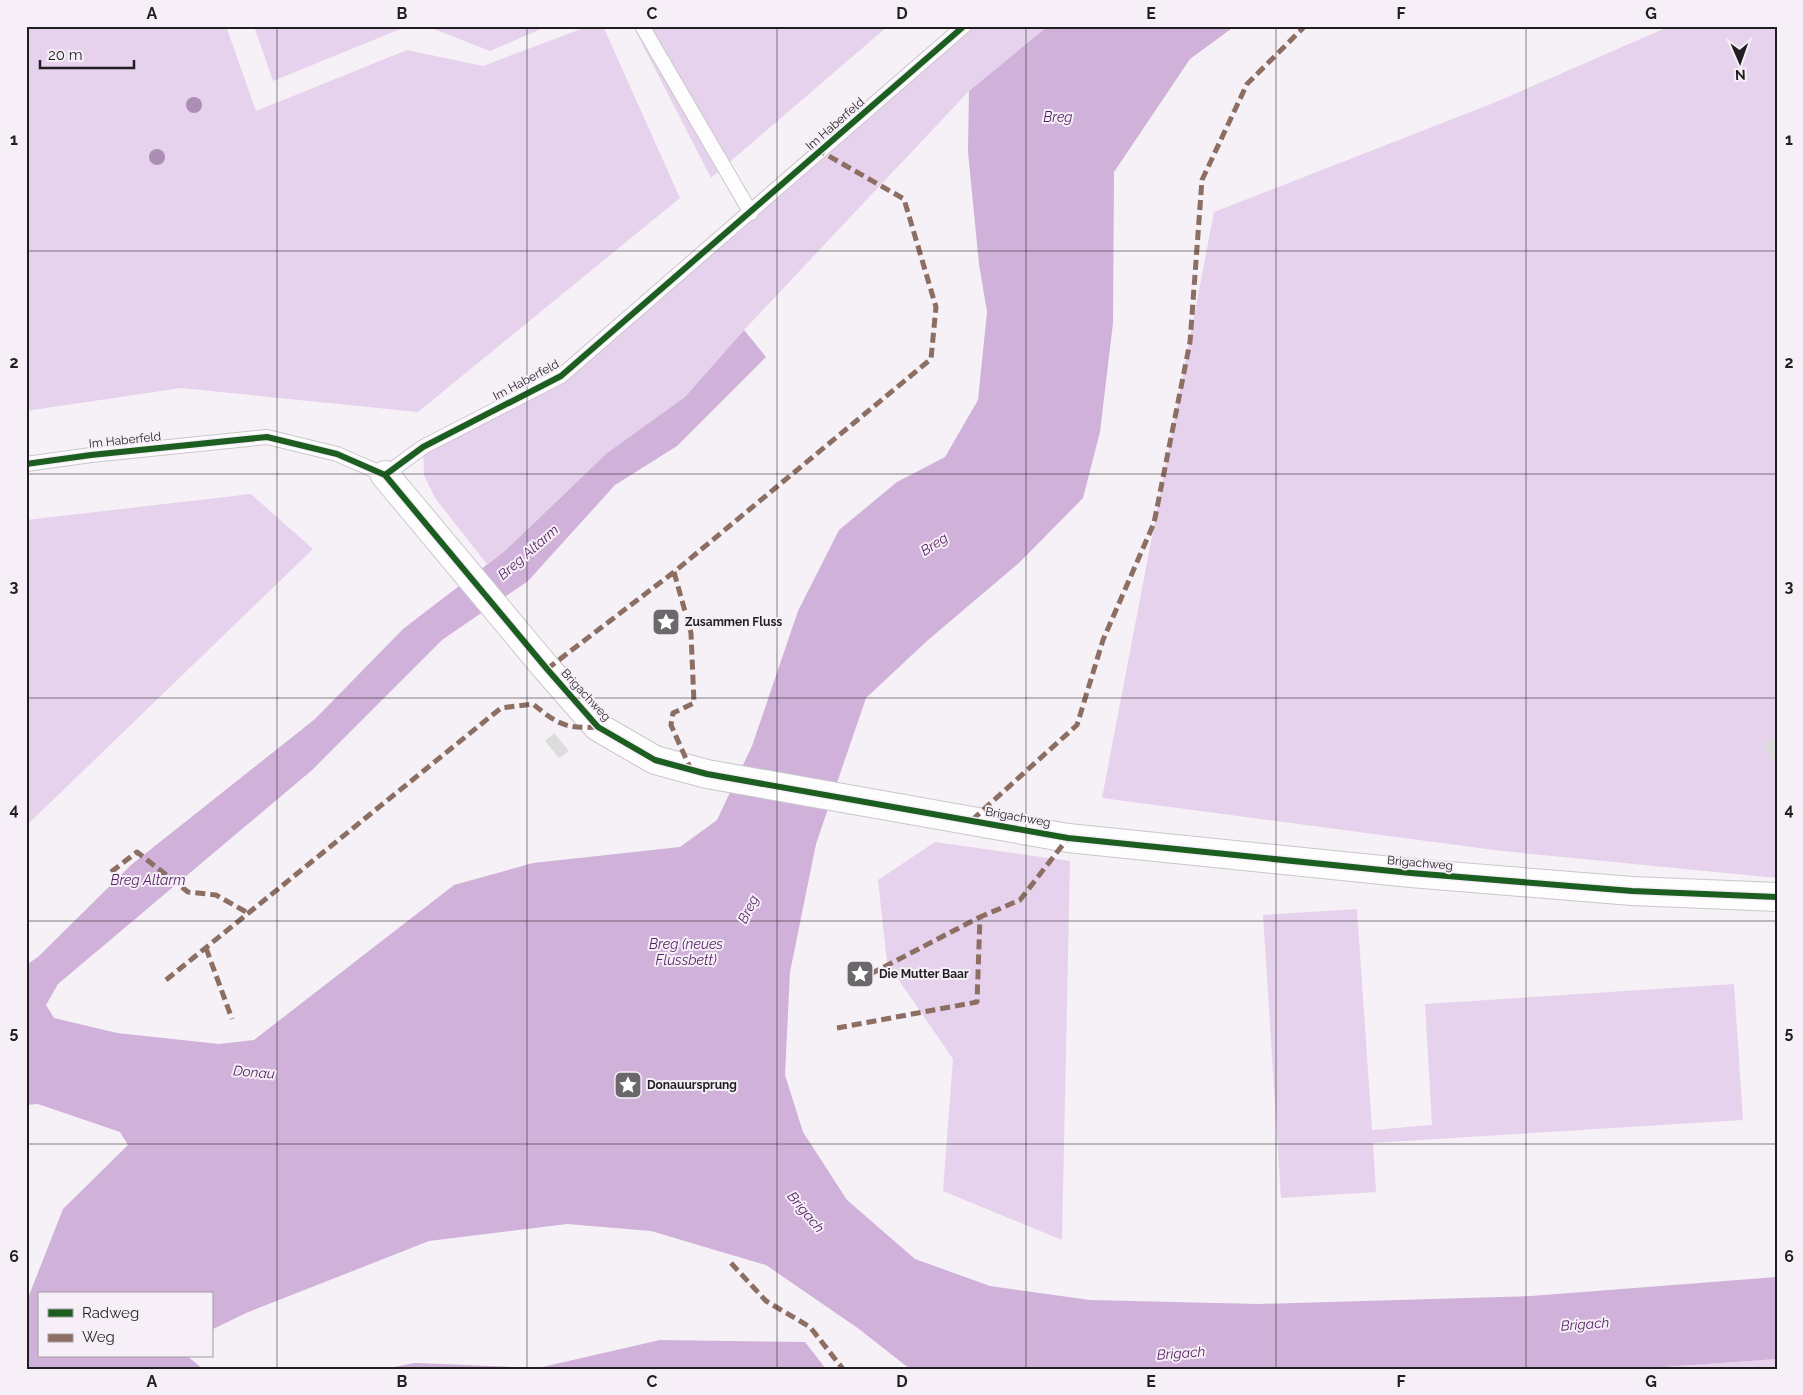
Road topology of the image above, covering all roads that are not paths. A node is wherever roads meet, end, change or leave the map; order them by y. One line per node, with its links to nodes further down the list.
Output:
1 (642, 26): 3 (lane)
2 (964, 26): 3 (lane, Im Haberfeld)
3 (751, 213): 5 (lane, Im Haberfeld)
4 (26, 464): 5 (lane, Im Haberfeld)
5 (385, 475): 6 (street, Brigachweg)
6 (1777, 897)

